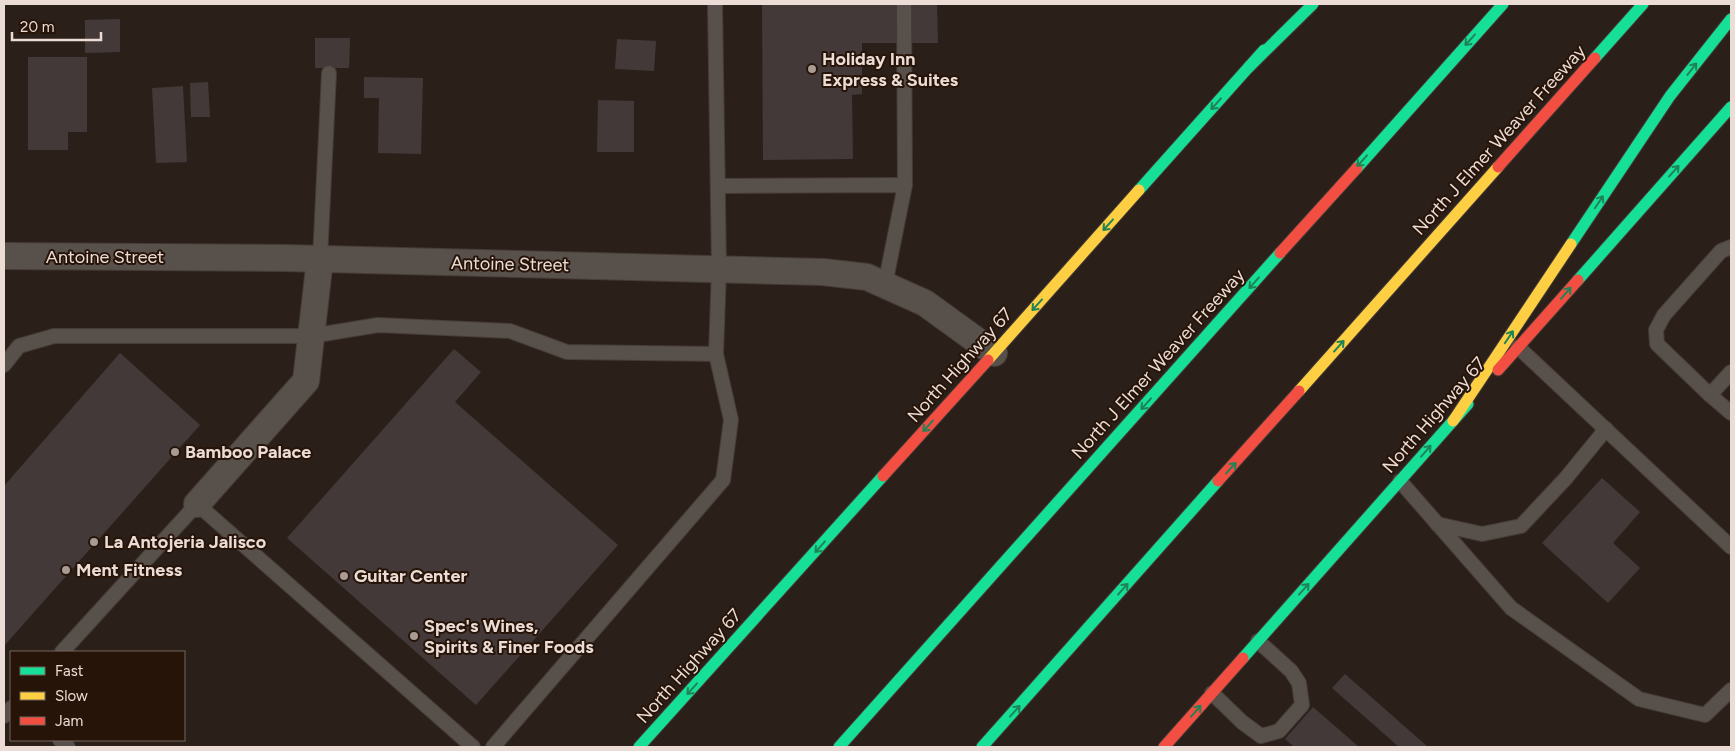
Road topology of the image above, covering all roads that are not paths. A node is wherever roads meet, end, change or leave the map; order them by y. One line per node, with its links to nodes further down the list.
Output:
1 (715, 4): 12 (lane)
2 (904, 4): 11 (lane)
3 (1305, 4): 8 (main road, North Highway 67)
4 (1313, 4): 8 (main road)
5 (1503, 4): 39 (main road, North J Elmer Weaver Freeway, one-way to 39)
6 (1643, 4): 40 (main road, North J Elmer Weaver Freeway, one-way to 6)
7 (1731, 20): 26 (main road, one-way to 7)
8 (1248, 68): 21 (main road, North Highway 67, one-way to 21)
9 (329, 73): 15 (lane)
10 (1730, 111): 19 (main road, North Highway 67, one-way to 10)
11 (905, 185): 12 (lane); 17 (lane)
12 (718, 186): 16 (lane)
13 (1731, 247): 24 (lane)
14 (4, 256): 15 (street, Antoine Street)
15 (320, 259): 16 (street, Antoine Street); 18 (street)
16 (719, 269): 17 (street, Antoine Street); 20 (lane)
17 (885, 284): 21 (street, Antoine Street)
18 (311, 336): 20 (lane); 22 (lane); 29 (street)
19 (1518, 347): 26 (main road, North Highway 67); 27 (lane)
20 (716, 354): 37 (lane)
21 (994, 354): 38 (main road, North Highway 67, one-way to 38)
22 (4, 365)
23 (1731, 372): 24 (lane)
24 (1710, 395): 25 (lane)
25 (1731, 413)
26 (1452, 421): 28 (main road, North Highway 67, one-way to 26)
27 (1606, 429): 30 (lane); 31 (lane)
28 (1400, 481): 30 (lane); 32 (main road, North Highway 67, one-way to 28)
29 (197, 504): 33 (lane); 36 (lane)
30 (1437, 524): 34 (lane)
31 (1731, 547)
32 (1258, 641): 35 (main road, North Highway 67); 35 (lane)
33 (63, 651)
34 (1731, 690)
35 (1212, 693): 41 (main road, North Highway 67, one-way to 35)
36 (473, 747)
37 (493, 747)
38 (639, 747)
39 (839, 747)
40 (982, 747)
41 (1164, 747)

